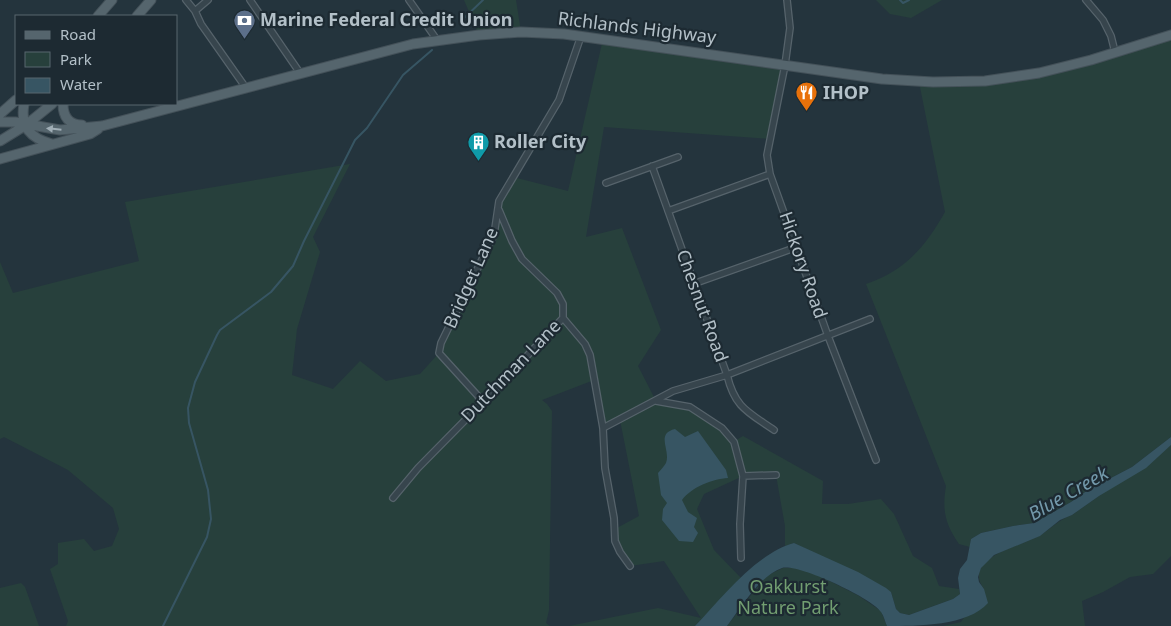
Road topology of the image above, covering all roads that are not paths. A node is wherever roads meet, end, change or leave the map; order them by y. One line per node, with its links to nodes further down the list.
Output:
1 (112, 0): 11 (main road)
2 (143, 0): 12 (main road)
3 (151, 0): 13 (main road)
4 (186, 0): 10 (street)
5 (208, 0): 10 (street)
6 (250, 0): 19 (street)
7 (409, 0): 16 (street)
8 (787, 0): 18 (street, Hickory Road)
9 (1086, 0): 17 (street)
10 (196, 10): 20 (street)
11 (99, 15)
12 (136, 15)
13 (136, 15)
14 (1171, 34): 17 (main road, Richlands Highway)
15 (581, 36): 16 (main road, Richlands Highway); 18 (main road, Richlands Highway); 36 (street, Bridget Lane)
16 (437, 40): 19 (main road, Richlands Highway)
17 (1115, 52): 18 (main road, Richlands Highway)
18 (785, 65): 34 (street, Hickory Road)
19 (300, 74): 20 (main road, Richlands Highway)
20 (246, 88): 28 (main road, Richlands Highway)
21 (15, 101): 25 (main road)
22 (24, 105): 27 (main road)
23 (51, 105): 27 (main road)
24 (63, 105): 28 (main road)
25 (0, 114)
26 (0, 122): 27 (main road, Richlands Highway)
27 (26, 125): 28 (main road, Richlands Highway, one-way to 27); 29 (main road); 30 (main road)
28 (102, 126): 30 (main road, Richlands Highway)
29 (0, 141)
30 (52, 144): 32 (main road, Richlands Highway)
31 (678, 157): 33 (street)
32 (0, 159)
33 (652, 166): 35 (street); 37 (street, Chesnut Road)
34 (770, 174): 37 (street); 38 (street, Hickory Road)
35 (606, 183)
36 (499, 210): 40 (street, Dutchman Lane); 45 (street, Bridget Lane)
37 (668, 211): 39 (street, Chesnut Road)
38 (797, 247): 39 (street); 42 (street, Hickory Road)
39 (693, 284): 43 (street, Chesnut Road)
40 (564, 318): 45 (street, Dutchman Lane); 46 (street)
41 (870, 319): 42 (street)
42 (828, 336): 43 (street); 48 (street, Hickory Road)
43 (727, 375): 44 (street); 47 (street, Chesnut Road)
44 (656, 401): 46 (street); 50 (street)
45 (481, 404): 51 (street, Dutchman Lane)
46 (603, 428): 53 (street)
47 (774, 430)
48 (876, 460)
49 (776, 475): 50 (street)
50 (743, 476): 52 (street)
51 (393, 498)
52 (742, 558)
53 (630, 566)

